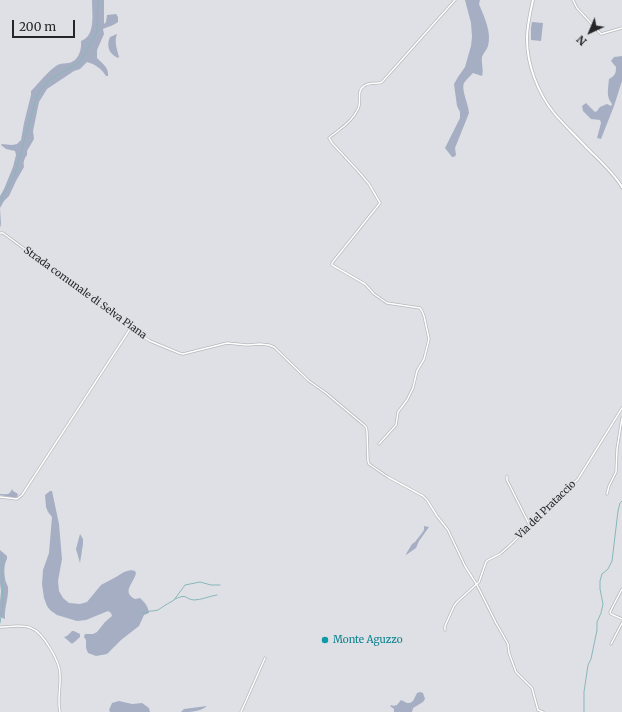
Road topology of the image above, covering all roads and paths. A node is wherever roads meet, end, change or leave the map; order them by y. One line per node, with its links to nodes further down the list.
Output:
1 (455, 0): 10 (street)
2 (532, 0): 5 (street)
3 (573, 0): 4 (street)
4 (622, 28)
5 (622, 186)
6 (0, 233): 7 (street, Strada comunale di Selva Piana)
7 (130, 328): 13 (street); 15 (street, Strada comunale di Selva Piana)
8 (622, 408): 14 (street, Via del Prataccio)
9 (622, 418): 12 (street)
10 (379, 444)
11 (507, 476): 14 (street)
12 (607, 494)
13 (0, 497)
14 (530, 526): 15 (street, Via del Prataccio)
15 (477, 585): 20 (street); 23 (street)
16 (622, 589): 17 (street)
17 (622, 619)
18 (622, 623): 21 (street)
19 (0, 627): 24 (street)
20 (445, 630)
21 (611, 644)
22 (266, 658): 25 (street)
23 (537, 711): 26 (street)
24 (60, 712)
25 (241, 712)
26 (542, 712)

